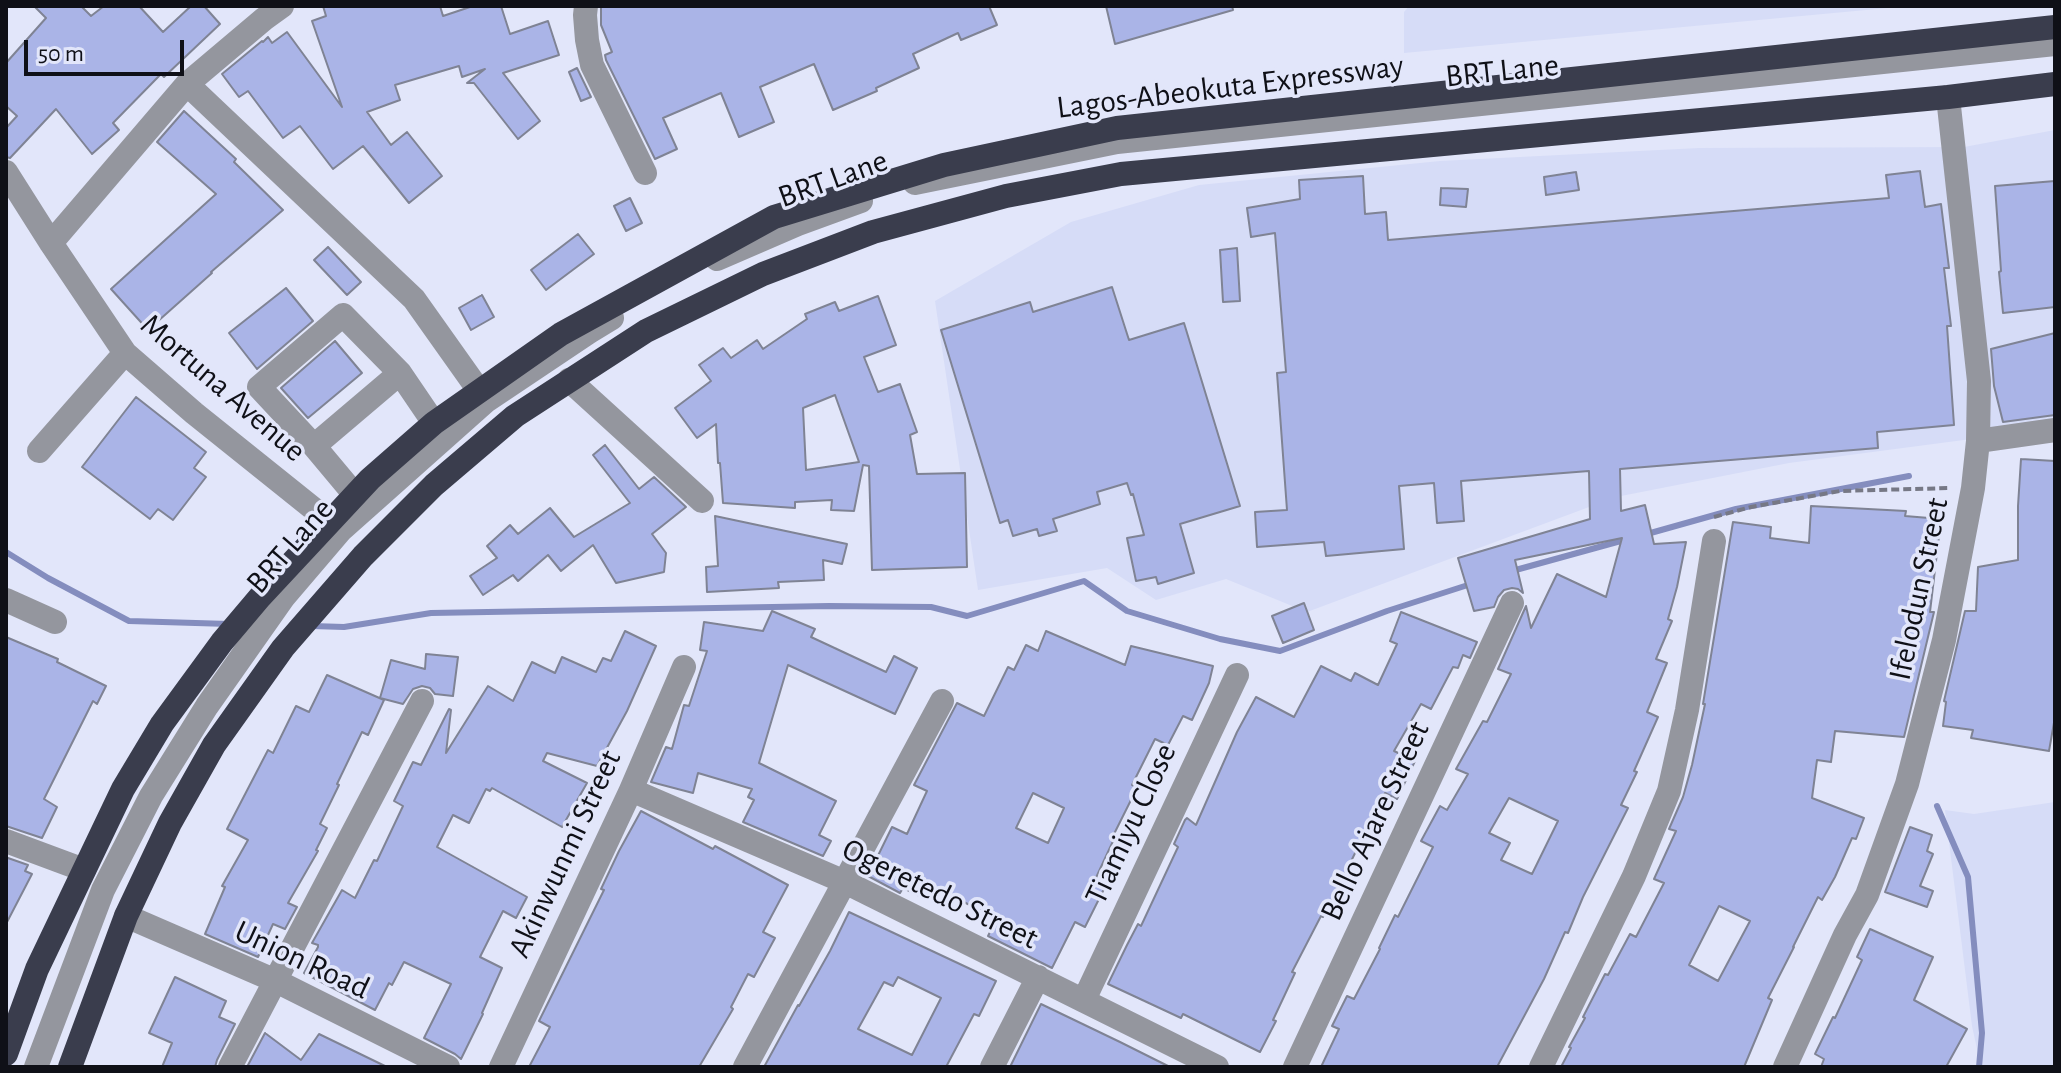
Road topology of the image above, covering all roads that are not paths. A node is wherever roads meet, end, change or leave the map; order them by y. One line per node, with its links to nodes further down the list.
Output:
1 (586, 6): 9 (street)
2 (267, 10): 5 (street)
3 (2055, 27): 14 (highway, Lagos-Abeokuta Expressway)
4 (2055, 44): 24 (street, BRT Lane)
5 (187, 84): 10 (street); 14 (street)
6 (2055, 84): 7 (highway)
7 (1948, 97): 13 (highway); 17 (street, Ifelodun Street)
8 (6, 172): 10 (street, Mortuna Avenue)
9 (645, 173)
10 (51, 243): 11 (street, Mortuna Avenue)
11 (125, 353): 19 (street); 22 (street, Mortuna Avenue)
12 (400, 373): 15 (street); 18 (street); 18 (street)
13 (569, 380): 21 (street); 36 (highway)
14 (480, 392): 15 (highway, Lagos-Abeokuta Expressway)
15 (434, 423): 20 (highway, Lagos-Abeokuta Expressway)
16 (2055, 430): 17 (street)
17 (1978, 441): 51 (street, Ifelodun Street)
18 (314, 446): 20 (street)
19 (39, 451)
20 (355, 495): 22 (highway, Lagos-Abeokuta Expressway)
21 (702, 501)
22 (330, 522): 24 (highway, Lagos-Abeokuta Expressway)
23 (1714, 541): 50 (street)
24 (272, 598): 34 (highway, Lagos-Abeokuta Expressway); 41 (street, BRT Lane)
25 (6, 600): 27 (street)
26 (1512, 603): 49 (street, Bello Ajare Street)
27 (55, 622)
28 (684, 667): 32 (street, Akinwunmi Street)
29 (1237, 675): 39 (street, Tiamiyu Close)
30 (422, 701): 38 (street)
31 (942, 701): 35 (street)
32 (631, 790): 35 (street, Ogeretedo Street); 45 (street, Akinwunmi Street)
33 (6, 841): 34 (street)
34 (84, 870): 40 (highway, Lagos-Abeokuta Expressway)
35 (845, 882): 37 (street, Ogeretedo Street); 46 (street)
36 (126, 916): 38 (street, Union Road); 42 (highway)
37 (1038, 977): 39 (street, Ogeretedo Street); 47 (street)
38 (276, 981): 43 (street); 44 (street, Union Road)
39 (1084, 1000): 48 (street, Ogeretedo Street)
40 (6, 1054)
41 (36, 1067)
42 (70, 1067)
43 (230, 1067)
44 (448, 1067)
45 (501, 1067)
46 (745, 1067)
47 (992, 1067)
48 (1217, 1067)
49 (1295, 1067)
50 (1541, 1067)
51 (1785, 1067)

